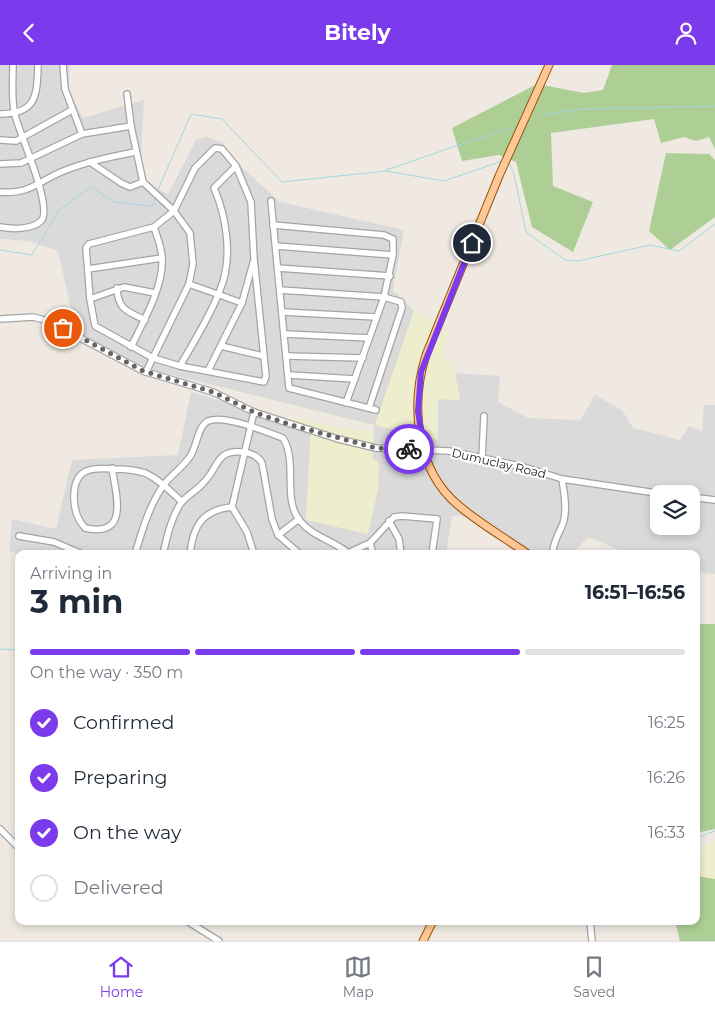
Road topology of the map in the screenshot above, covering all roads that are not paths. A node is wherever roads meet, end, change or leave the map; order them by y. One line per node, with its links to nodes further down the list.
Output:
1 (13, 65): 7 (street)
2 (38, 65): 7 (street)
3 (63, 65): 6 (street)
4 (549, 65): 64 (main road)
5 (128, 94): 9 (street)
6 (72, 110): 10 (street); 11 (street)
7 (14, 113): 8 (street); 11 (street)
8 (0, 114)
9 (131, 126): 10 (street); 13 (street)
10 (82, 134): 14 (street)
11 (22, 137): 12 (street); 14 (street)
12 (0, 140)
13 (136, 152): 15 (street); 18 (street)
14 (30, 159): 16 (street); 19 (street)
15 (90, 162): 18 (street); 19 (street)
16 (0, 165)
17 (236, 166): 22 (street); 29 (street); 37 (street)
18 (143, 182): 22 (street)
19 (38, 183): 20 (street); 24 (street)
20 (0, 192)
21 (272, 201): 23 (street)
22 (172, 208): 25 (street); 33 (street)
23 (273, 225): 26 (street); 27 (street)
24 (0, 227)
25 (154, 227): 28 (street); 31 (street)
26 (276, 247): 27 (street); 30 (street)
27 (393, 255): 32 (street)
28 (162, 258): 31 (street); 36 (street)
29 (254, 259): 40 (street); 50 (street)
30 (278, 268): 32 (street); 35 (street)
31 (88, 269): 39 (street)
32 (390, 276): 38 (street)
33 (188, 283): 37 (street); 49 (street)
34 (116, 288): 36 (street); 39 (street); 44 (street)
35 (280, 290): 38 (street); 41 (street)
36 (155, 293): 44 (street)
37 (218, 295): 40 (street); 53 (street)
38 (384, 297): 42 (street); 59 (street)
39 (90, 299): 48 (street)
40 (242, 303): 47 (street)
41 (283, 312): 42 (street); 45 (street)
42 (376, 317): 46 (street)
43 (0, 319): 54 (street, Dumuclay Road)
44 (145, 320): 48 (street)
45 (286, 334): 46 (street); 51 (street)
46 (369, 338): 52 (street)
47 (221, 346): 50 (street); 55 (street)
48 (131, 347): 49 (street)
49 (153, 356): 53 (street); 54 (street)
50 (263, 356): 55 (street)
51 (287, 356): 52 (street); 56 (street)
52 (363, 358): 57 (street)
53 (180, 366): 55 (street)
54 (145, 371): 61 (street, Dumuclay Road)
55 (208, 371)
56 (289, 375): 57 (street); 58 (street)
57 (355, 379): 58 (street)
58 (346, 403): 59 (street)
59 (369, 408): 60 (street)
60 (376, 410)
61 (254, 412): 63 (street); 64 (street, Dumuclay Road)
62 (484, 416): 66 (street)
63 (252, 427): 65 (street); 69 (street); 75 (street)
64 (424, 450): 66 (street, Dumuclay Road); 91 (main road)
65 (245, 452): 73 (street); 74 (street); 77 (street)
66 (482, 458): 68 (street, Dumuclay Road)
67 (112, 468): 67 (street); 69 (street)
68 (562, 479): 70 (street, Dumuclay Road); 92 (street)
69 (163, 485): 73 (street); 81 (street)
70 (650, 492)
71 (700, 498): 72 (street)
72 (715, 500)
73 (182, 502): 82 (street)
74 (232, 507): 83 (street); 84 (street)
75 (299, 519): 77 (street); 86 (street)
76 (389, 521): 79 (street); 89 (street); 90 (street)
77 (278, 535): 85 (street)
78 (18, 536): 80 (street)
79 (370, 543): 87 (street); 88 (street)
80 (73, 550)
81 (136, 550)
82 (164, 550)
83 (191, 550)
84 (253, 550)
85 (295, 550)
86 (345, 550)
87 (355, 550)
88 (372, 550)
89 (399, 550)
90 (433, 550)
91 (522, 550)
92 (553, 550)
93 (0, 829): 94 (street)
94 (15, 844)
95 (193, 925): 98 (street)
96 (431, 925): 99 (main road)
97 (590, 925): 100 (street)
98 (219, 941)
99 (423, 941)
100 (592, 941)

